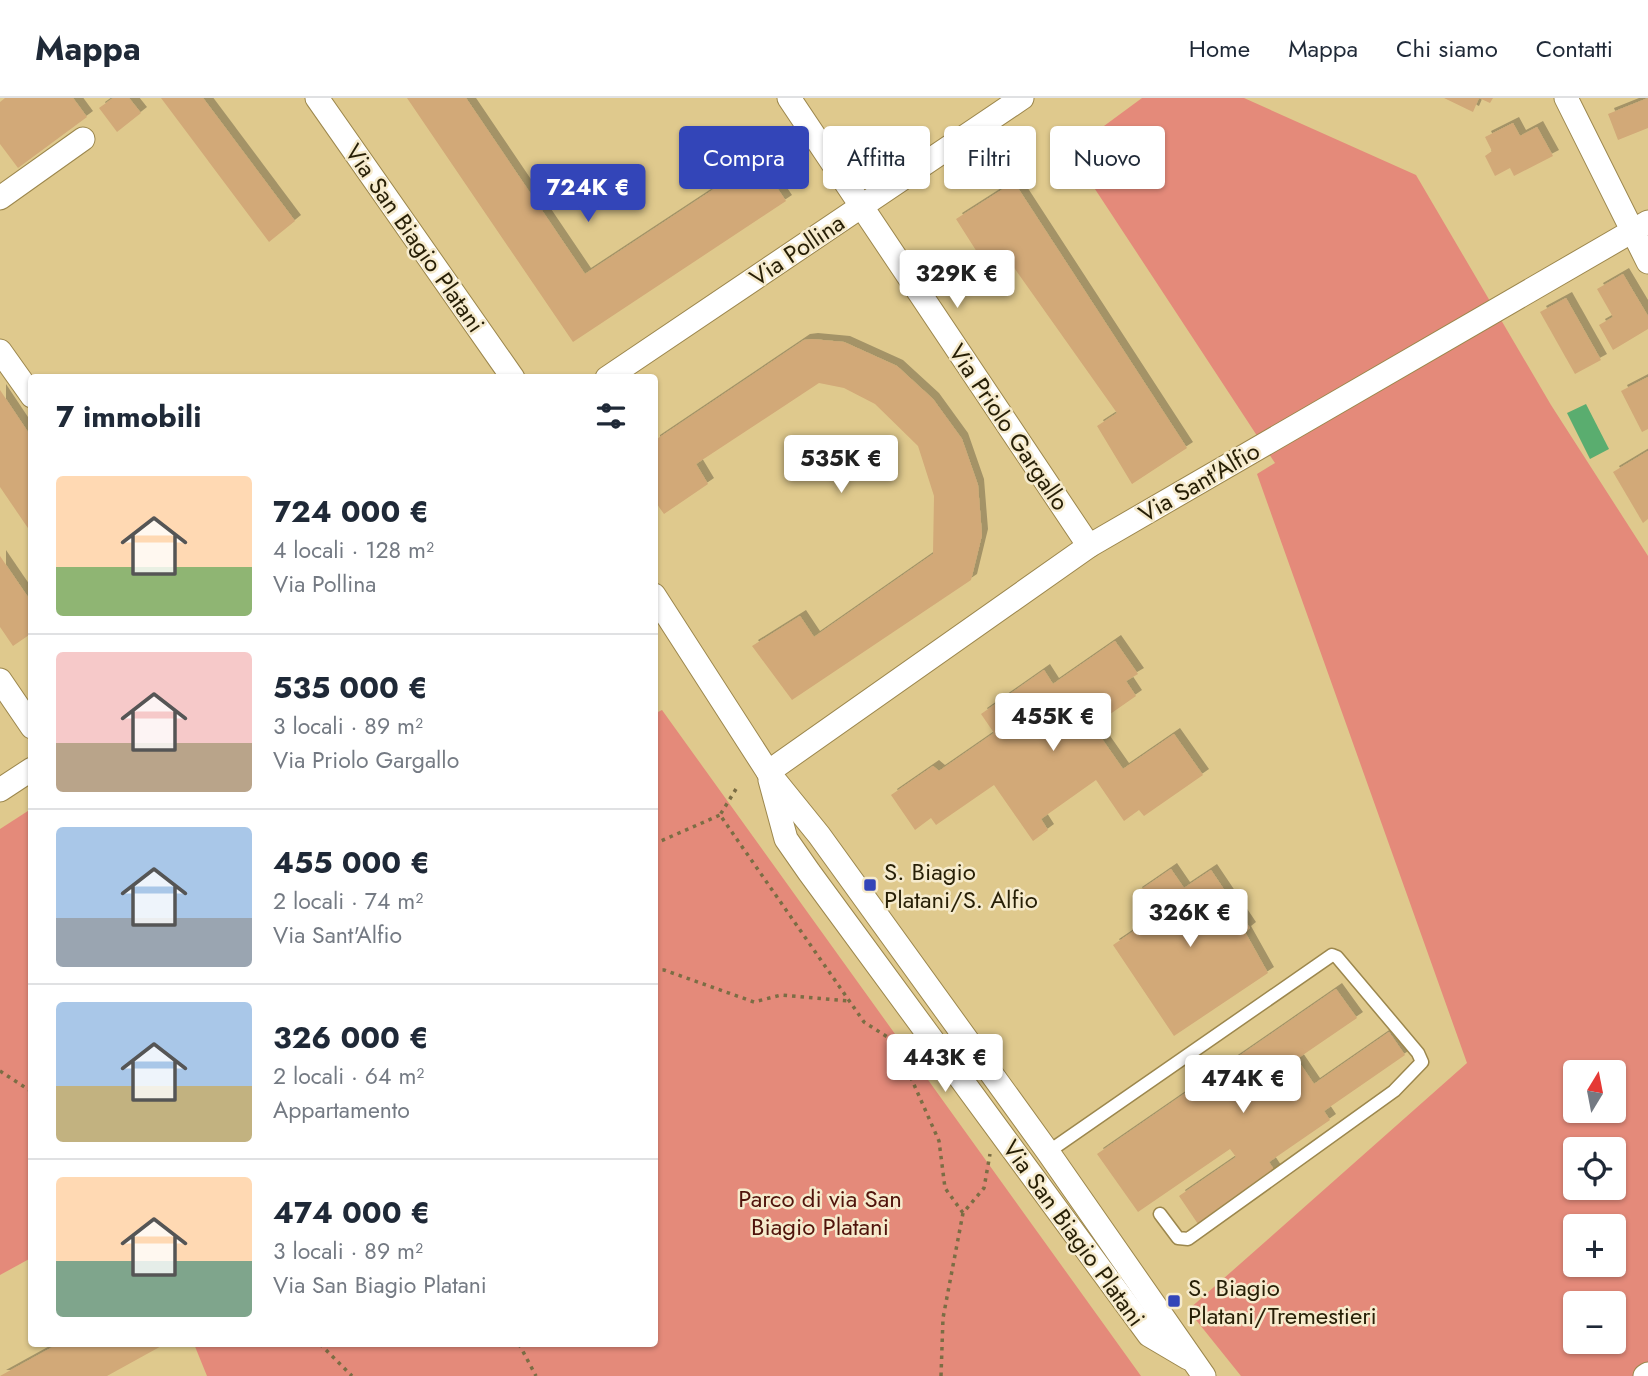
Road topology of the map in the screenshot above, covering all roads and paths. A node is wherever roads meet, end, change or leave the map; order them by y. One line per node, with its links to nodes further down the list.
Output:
1 (317, 98): 11 (street, Via San Biagio Platani)
2 (789, 98): 7 (street, Via Priolo Gargallo)
3 (1023, 98): 7 (street, Via Pollina)
4 (1566, 98): 8 (street)
5 (83, 139): 6 (street)
6 (0, 198)
7 (861, 206): 12 (street, Via Pollina); 14 (street, Via Priolo Gargallo)
8 (1639, 227): 9 (street); 14 (street, Via Sant'Alfio)
9 (1648, 261)
10 (0, 351): 13 (street)
11 (510, 374)
12 (613, 374)
13 (28, 390)
14 (1089, 546): 19 (street, Via Sant'Alfio)
15 (658, 601): 19 (street, Via San Biagio Platani)
16 (0, 680): 17 (street)
17 (28, 721)
18 (28, 772): 21 (street)
19 (768, 772): 23 (street, Via San Biagio Platani); 25 (street, Via San Biagio Platani)
20 (736, 789): 22 (path)
21 (0, 790)
22 (720, 815): 24 (path); 27 (path)
23 (819, 835): 25 (street); 31 (street, Via San Biagio Platani)
24 (658, 842)
25 (797, 854): 30 (street, Via San Biagio Platani)
26 (658, 970): 27 (path)
27 (849, 1001): 32 (path)
28 (0, 1071): 29 (path)
29 (28, 1089)
30 (995, 1126): 32 (path); 36 (street, Via San Biagio Platani)
31 (1048, 1152): 33 (lane); 36 (street, Via San Biagio Platani)
32 (963, 1213): 39 (path)
33 (1160, 1214)
34 (323, 1347): 37 (path)
35 (521, 1347): 38 (path)
36 (1199, 1369)
37 (352, 1376)
38 (536, 1376)
39 (941, 1376)

